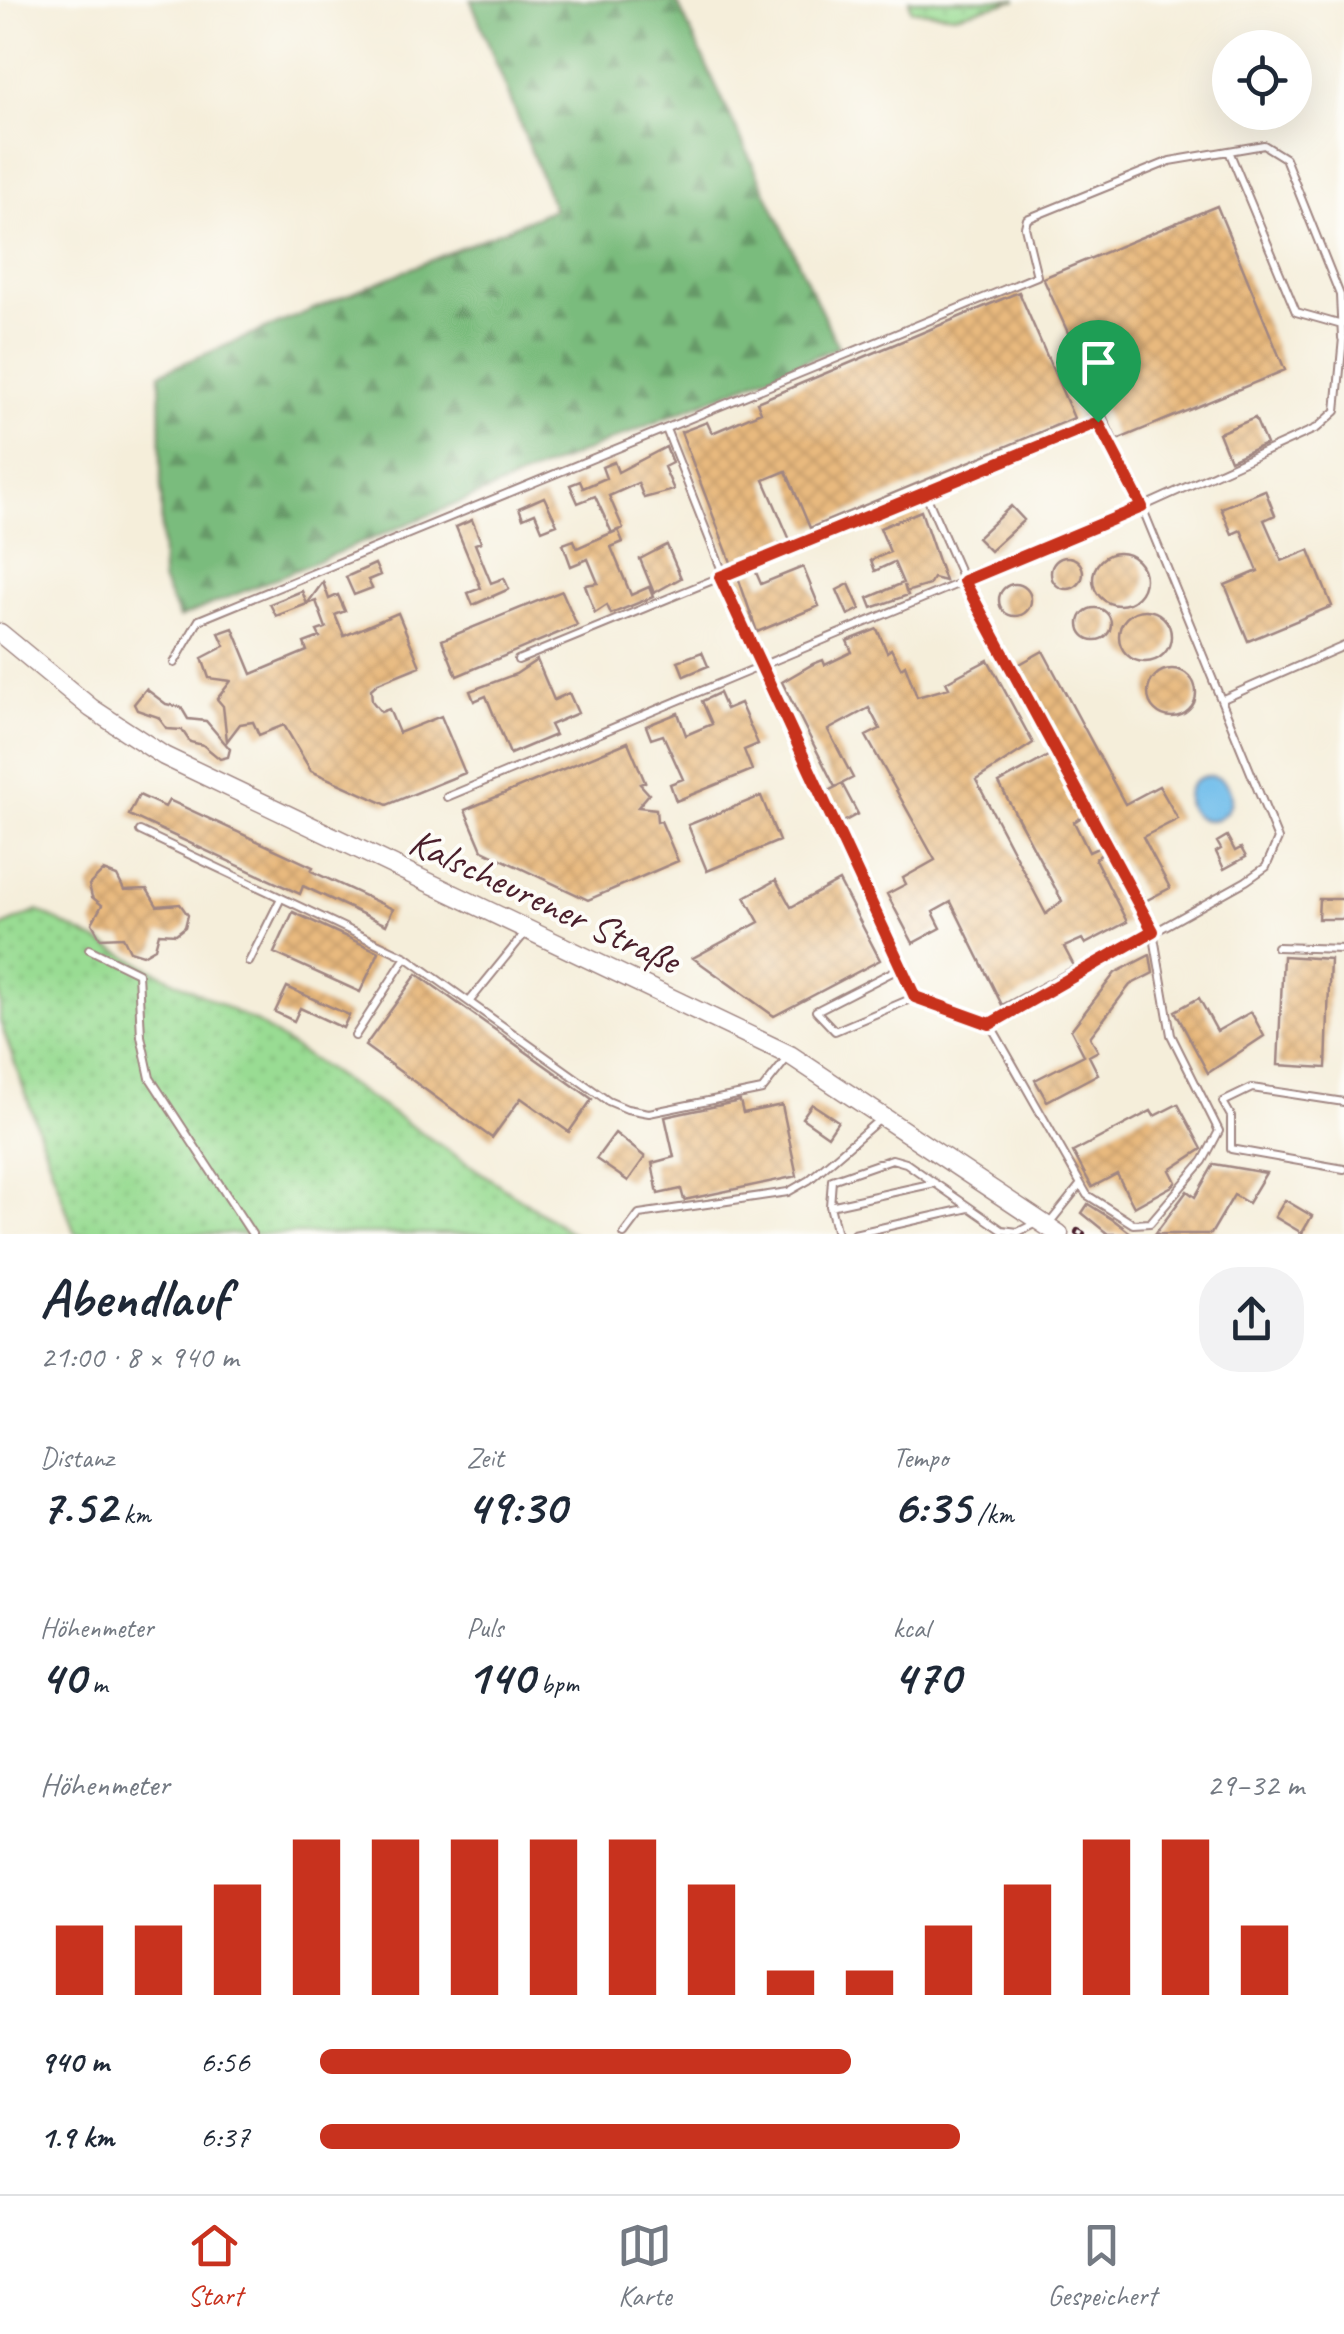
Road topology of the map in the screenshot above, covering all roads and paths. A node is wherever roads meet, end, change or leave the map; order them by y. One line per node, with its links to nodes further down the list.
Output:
1 (1229, 151): 2 (lane); 2 (lane); 6 (lane)
2 (1342, 325): 3 (lane)
3 (1343, 338): 8 (lane)
4 (1066, 347): 5 (lane)
5 (1098, 422): 7 (lane); 8 (lane)
6 (666, 429): 9 (lane); 14 (lane)
7 (925, 493): 9 (lane); 10 (lane)
8 (1142, 507): 10 (lane); 16 (lane)
9 (720, 577): 13 (lane); 15 (lane)
10 (964, 581): 15 (lane); 21 (lane)
11 (0, 634): 20 (main road, Kalscheurener Straße)
12 (1344, 646): 16 (lane)
13 (518, 660)
14 (174, 663)
15 (760, 667): 17 (lane); 27 (lane)
16 (1223, 699): 21 (lane)
17 (447, 797)
18 (140, 830): 19 (lane)
19 (281, 898): 25 (lane); 26 (lane)
20 (526, 930): 29 (lane); 32 (main road, Kalscheurener Straße)
21 (1153, 931): 30 (lane); 37 (lane)
22 (1276, 947): 24 (lane)
23 (89, 949): 42 (lane)
24 (1344, 950)
25 (406, 957): 29 (lane); 31 (lane)
26 (249, 962)
27 (900, 968): 28 (lane); 28 (lane)
28 (915, 997): 30 (lane)
29 (469, 1002): 32 (lane)
30 (986, 1023): 37 (lane)
31 (355, 1036)
32 (790, 1056): 34 (main road, Kalscheurener Straße)
33 (1344, 1102): 35 (lane)
34 (885, 1115): 40 (main road, Kalscheurener Straße); 43 (lane)
35 (1344, 1169)
36 (936, 1183): 38 (lane); 38 (lane); 39 (lane)
37 (1080, 1185): 40 (lane)
38 (830, 1206): 44 (lane)
39 (970, 1207): 41 (lane); 45 (lane)
40 (1049, 1227): 41 (lane)
41 (999, 1232)
42 (252, 1234)
43 (624, 1234)
44 (837, 1234)
45 (854, 1234)

